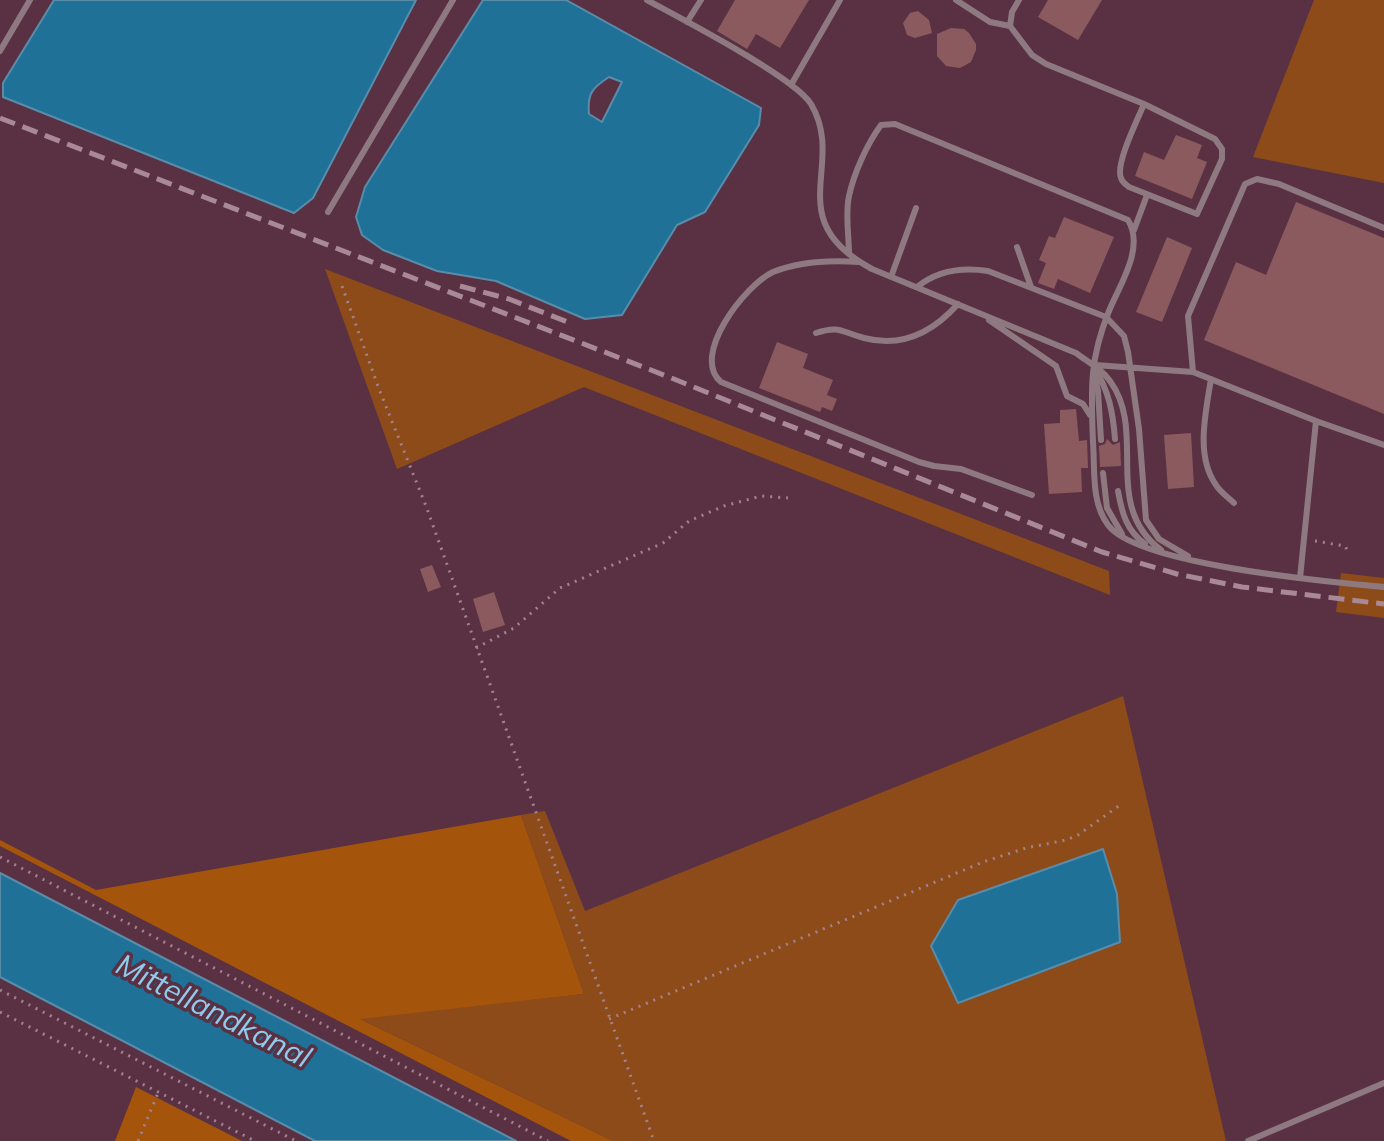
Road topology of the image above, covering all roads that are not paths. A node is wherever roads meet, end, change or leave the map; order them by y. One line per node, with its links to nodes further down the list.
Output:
1 (30, 0): 10 (lane)
2 (453, 0): 15 (lane)
3 (647, 0): 8 (lane)
4 (701, 0): 8 (lane)
5 (840, 0): 11 (lane)
6 (956, 0): 9 (lane)
7 (1019, 0): 9 (lane)
8 (687, 22): 11 (lane)
9 (1010, 26): 12 (lane)
10 (0, 51)
11 (791, 85): 19 (lane)
12 (1144, 104): 13 (lane); 13 (lane)
13 (1147, 195): 17 (lane)
14 (916, 208): 21 (lane)
15 (328, 212)
16 (1384, 228): 30 (lane)
17 (1134, 230): 19 (lane); 26 (lane)
18 (1017, 247): 23 (lane)
19 (849, 254): 20 (lane)
20 (859, 262): 21 (lane); 39 (lane)
21 (891, 277): 22 (lane)
22 (917, 287): 23 (lane); 24 (lane)
23 (1031, 287): 26 (lane)
24 (958, 304): 25 (lane); 27 (lane)
25 (976, 311): 28 (lane); 33 (lane)
26 (1106, 317): 28 (lane); 29 (lane)
27 (816, 333)
28 (1092, 365): 29 (lane); 33 (lane); 34 (lane); 35 (lane); 42 (lane)
29 (1130, 368): 30 (lane); 43 (lane)
30 (1193, 372): 31 (lane)
31 (1211, 379): 32 (lane); 40 (lane)
32 (1316, 421): 36 (lane); 44 (lane)
33 (1092, 422): 41 (lane)
34 (1115, 439)
35 (1101, 440)
36 (1384, 445)
37 (1103, 473): 41 (lane)
38 (1118, 491): 42 (lane)
39 (1032, 495)
40 (1234, 503)
41 (1126, 541): 42 (lane)
42 (1167, 554): 43 (lane)
43 (1199, 561): 44 (lane)
44 (1300, 578): 45 (lane)
45 (1384, 587)
46 (1384, 1083): 47 (lane)
47 (1248, 1141)

